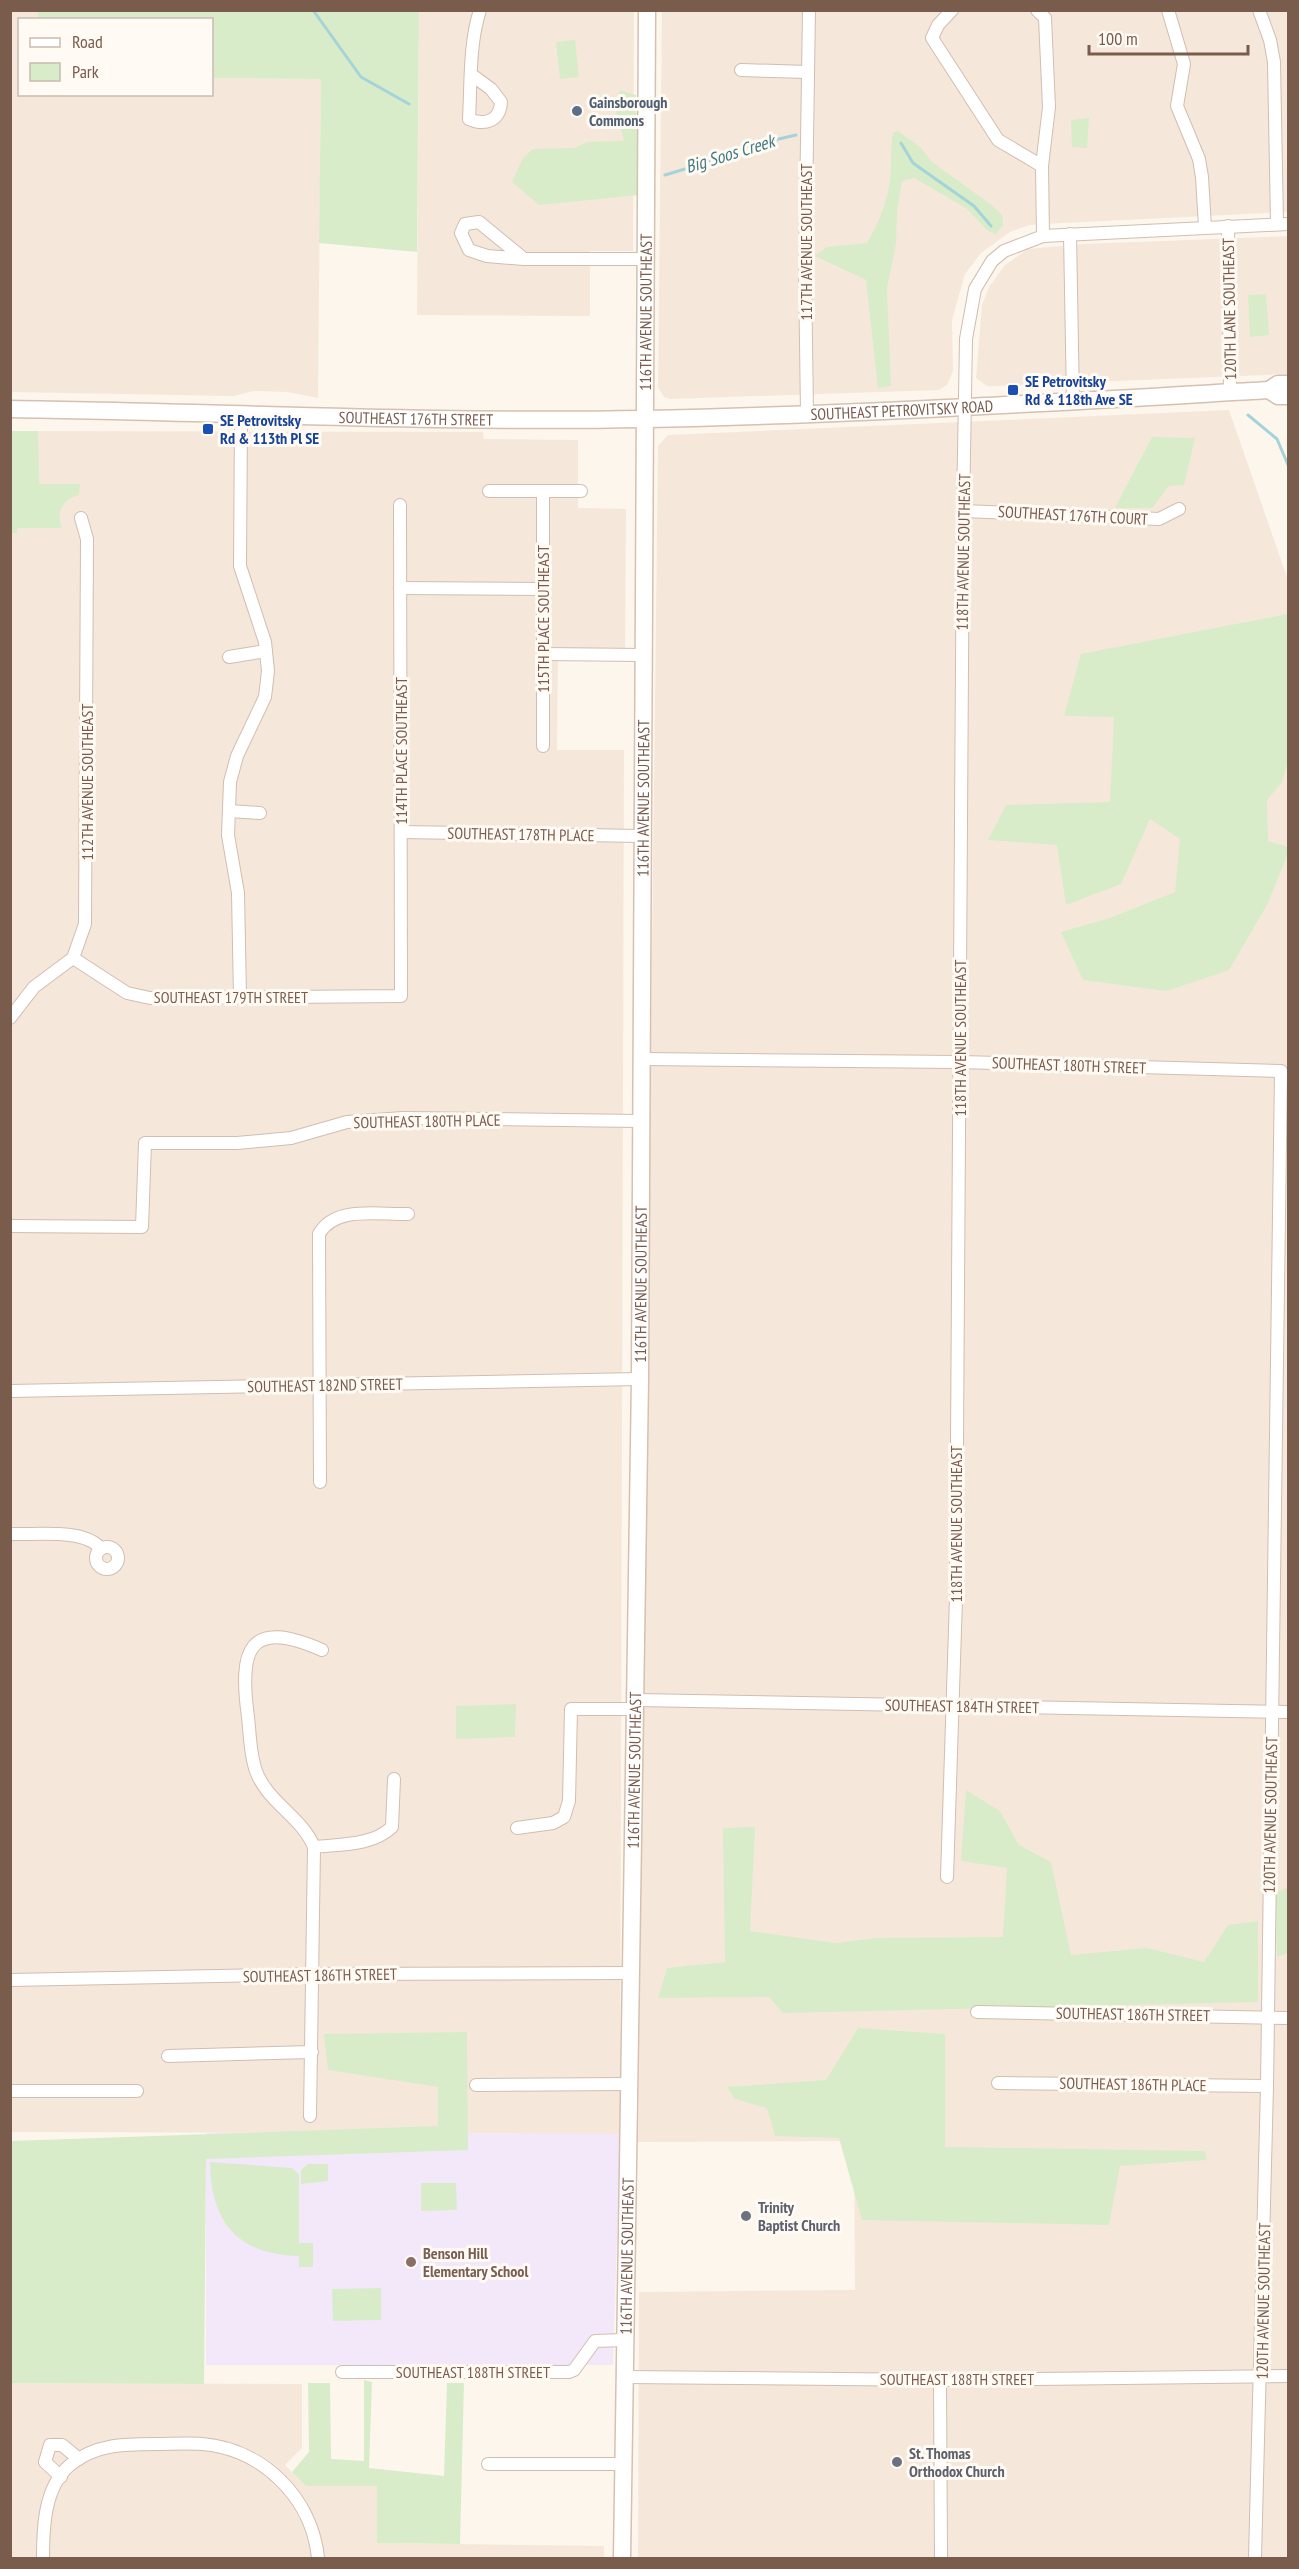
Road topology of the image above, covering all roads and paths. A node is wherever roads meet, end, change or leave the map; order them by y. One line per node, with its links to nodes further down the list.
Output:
1 (480, 10): 10 (street)
2 (647, 10): 18 (street, 116TH AVENUE SOUTHEAST)
3 (809, 10): 9 (street, 117TH AVENUE SOUTHEAST)
4 (952, 10): 11 (street)
5 (1037, 10): 11 (street)
6 (1168, 10): 14 (street, 120TH LANE SOUTHEAST)
7 (1259, 10): 12 (street)
8 (741, 70): 9 (street)
9 (808, 72): 26 (street, 117TH AVENUE SOUTHEAST)
10 (472, 75)
11 (1042, 166): 16 (street)
12 (1283, 223): 13 (street, 118TH AVENUE SOUTHEAST)
13 (1228, 226): 14 (street, 118TH AVENUE SOUTHEAST); 21 (street, 120TH LANE SOUTHEAST)
14 (1205, 227): 15 (street, 118TH AVENUE SOUTHEAST)
15 (1070, 234): 16 (street, 118TH AVENUE SOUTHEAST); 23 (street)
16 (1043, 236): 24 (street, 118TH AVENUE SOUTHEAST)
17 (524, 259): 17 (street); 18 (street)
18 (644, 259): 28 (street, 116TH AVENUE SOUTHEAST)
19 (1288, 384): 20 (street, SOUTHEAST PETROVITSKY ROAD)
20 (1269, 390): 21 (street, SOUTHEAST PETROVITSKY ROAD); 22 (street, SOUTHEAST PETROVITSKY ROAD)
21 (1230, 392): 23 (street, SOUTHEAST PETROVITSKY ROAD)
22 (1288, 396)
23 (1073, 400): 24 (street, SOUTHEAST PETROVITSKY ROAD)
24 (965, 406): 26 (street, SOUTHEAST PETROVITSKY ROAD); 34 (street, 118TH AVENUE SOUTHEAST)
25 (10, 408): 27 (street, SOUTHEAST 176TH STREET)
26 (807, 413): 28 (street, SOUTHEAST PETROVITSKY ROAD)
27 (241, 416): 28 (street, SOUTHEAST 176TH STREET); 38 (street)
28 (643, 419): 40 (street, 116TH AVENUE SOUTHEAST)
29 (489, 491): 30 (street)
30 (543, 491): 31 (street); 37 (street, 115TH PLACE SOUTHEAST)
31 (581, 491)
32 (400, 505): 36 (street, 114TH PLACE SOUTHEAST)
33 (1179, 509): 34 (street, SOUTHEAST 176TH COURT)
34 (963, 511): 52 (street, 118TH AVENUE SOUTHEAST)
35 (81, 518): 47 (street, 112TH AVENUE SOUTHEAST)
36 (400, 588): 37 (street); 45 (street, 114TH PLACE SOUTHEAST)
37 (543, 589): 39 (street, 115TH PLACE SOUTHEAST)
38 (266, 651): 41 (street); 43 (street)
39 (543, 654): 40 (street); 42 (street, 115TH PLACE SOUTHEAST)
40 (642, 655): 46 (street, 116TH AVENUE SOUTHEAST)
41 (229, 657)
42 (543, 746)
43 (229, 811): 44 (street); 48 (street)
44 (260, 813)
45 (401, 832): 46 (street, SOUTHEAST 178TH PLACE); 49 (street, 114TH PLACE SOUTHEAST)
46 (641, 836): 51 (street, 116TH AVENUE SOUTHEAST)
47 (73, 958): 48 (street, SOUTHEAST 179TH STREET); 50 (street)
48 (240, 996): 49 (street, SOUTHEAST 179TH STREET)
49 (401, 996)
50 (10, 1018)
51 (641, 1059): 52 (street, SOUTHEAST 180TH STREET); 54 (street, 116TH AVENUE SOUTHEAST)
52 (960, 1062): 53 (street, SOUTHEAST 180TH STREET); 65 (street, 118TH AVENUE SOUTHEAST)
53 (1281, 1071): 66 (street, 120TH AVENUE SOUTHEAST)
54 (639, 1121): 56 (street, SOUTHEAST 180TH PLACE); 57 (street, 116TH AVENUE SOUTHEAST)
55 (408, 1214): 58 (street)
56 (10, 1226)
57 (640, 1379): 58 (street, SOUTHEAST 182ND STREET); 64 (street, 116TH AVENUE SOUTHEAST)
58 (318, 1385): 59 (street, SOUTHEAST 182ND STREET); 60 (street)
59 (10, 1391)
60 (320, 1482)
61 (10, 1534): 62 (street)
62 (101, 1549)
63 (322, 1650): 70 (street)
64 (636, 1704): 65 (street, SOUTHEAST 184TH STREET); 69 (street, SOUTHEAST 184TH STREET); 72 (street, 116TH AVENUE SOUTHEAST)
65 (952, 1706): 66 (street, SOUTHEAST 184TH STREET); 71 (street, 118TH AVENUE SOUTHEAST)
66 (1272, 1712): 67 (street, SOUTHEAST 184TH STREET); 76 (street, 120TH AVENUE SOUTHEAST)
67 (1288, 1712)
68 (394, 1779): 70 (street)
69 (517, 1828)
70 (314, 1847): 73 (street)
71 (947, 1878)
72 (629, 1973): 73 (street, SOUTHEAST 186TH STREET); 81 (street, 116TH AVENUE SOUTHEAST)
73 (313, 1974): 74 (street, SOUTHEAST 186TH STREET); 78 (street)
74 (10, 1980)
75 (977, 2012): 76 (street, SOUTHEAST 186TH STREET)
76 (1267, 2016): 77 (street, SOUTHEAST 186TH STREET); 83 (street, 120TH AVENUE SOUTHEAST)
77 (1288, 2018)
78 (312, 2052): 79 (street); 86 (street)
79 (168, 2056)
80 (998, 2083): 83 (street, SOUTHEAST 186TH PLACE)
81 (628, 2084): 82 (street); 87 (street, 116TH AVENUE SOUTHEAST)
82 (476, 2085)
83 (1267, 2086): 89 (street, 120TH AVENUE SOUTHEAST)
84 (10, 2091): 85 (street)
85 (136, 2091)
86 (310, 2116)
87 (625, 2340): 88 (street, SOUTHEAST 188TH STREET); 91 (street, 116TH AVENUE SOUTHEAST)
88 (342, 2372)
89 (1262, 2375): 90 (street, SOUTHEAST 188TH STREET); 92 (street, SOUTHEAST 188TH STREET); 101 (street, 120TH AVENUE SOUTHEAST)
90 (1288, 2376)
91 (625, 2378): 92 (street, SOUTHEAST 188TH STREET); 95 (street, 116TH AVENUE SOUTHEAST)
92 (940, 2380): 100 (street)
93 (74, 2462): 96 (street); 96 (street); 98 (street)
94 (488, 2464): 95 (street)
95 (623, 2464): 99 (street, 116TH AVENUE SOUTHEAST)
96 (61, 2477): 97 (street)
97 (43, 2559)
98 (318, 2559)
99 (622, 2559)
100 (941, 2559)
101 (1255, 2559)

